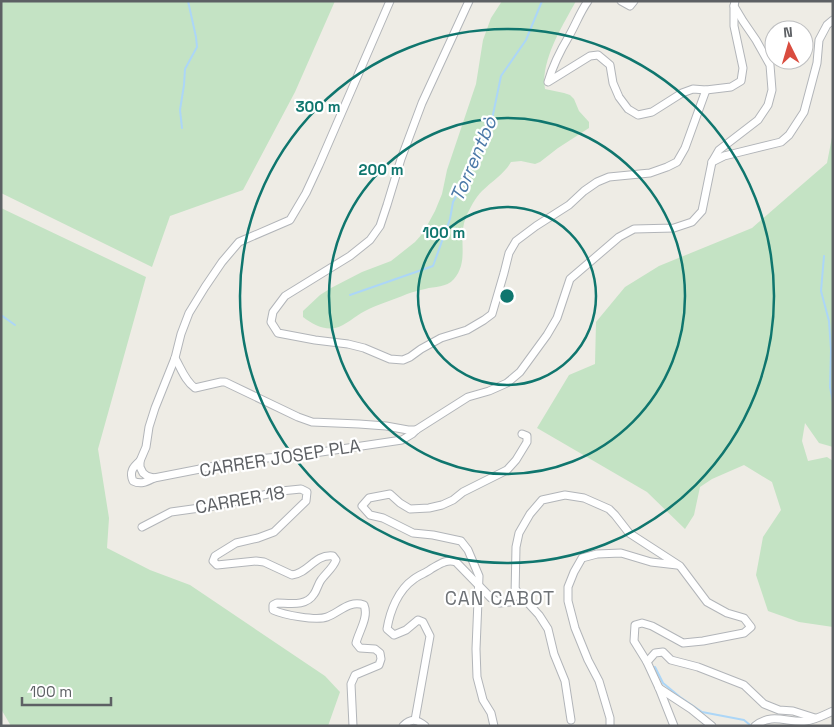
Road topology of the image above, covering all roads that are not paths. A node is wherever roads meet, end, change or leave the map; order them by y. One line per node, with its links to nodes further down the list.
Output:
1 (390, 1): 10 (street)
2 (469, 1): 8 (street)
3 (588, 1): 8 (street)
4 (621, 1): 5 (street)
5 (634, 1)
6 (735, 4): 8 (street); 9 (street)
7 (833, 20): 9 (street)
8 (706, 90)
9 (712, 162): 11 (street, CARRER JOSEP PLA)
10 (175, 358): 11 (street); 13 (street)
11 (416, 430): 14 (street, CARRER JOSEP PLA)
12 (522, 434): 17 (street)
13 (140, 461): 14 (street); 14 (street, CARRER JOSEP PLA)
14 (154, 478)
15 (142, 527): 25 (street, CARRER 18)
16 (680, 566): 18 (street); 19 (street); 29 (street)
17 (477, 584): 18 (street); 23 (street); 28 (street)
18 (516, 590): 24 (street)
19 (647, 662): 20 (street); 22 (street)
20 (659, 688): 30 (street); 31 (street)
21 (833, 711): 22 (street)
22 (816, 718): 32 (street)
23 (415, 720): 26 (street); 27 (street)
24 (571, 720)
25 (353, 726)
26 (403, 726)
27 (425, 726)
28 (494, 726)
29 (610, 726)
30 (674, 726)
31 (712, 726)
32 (755, 726)

